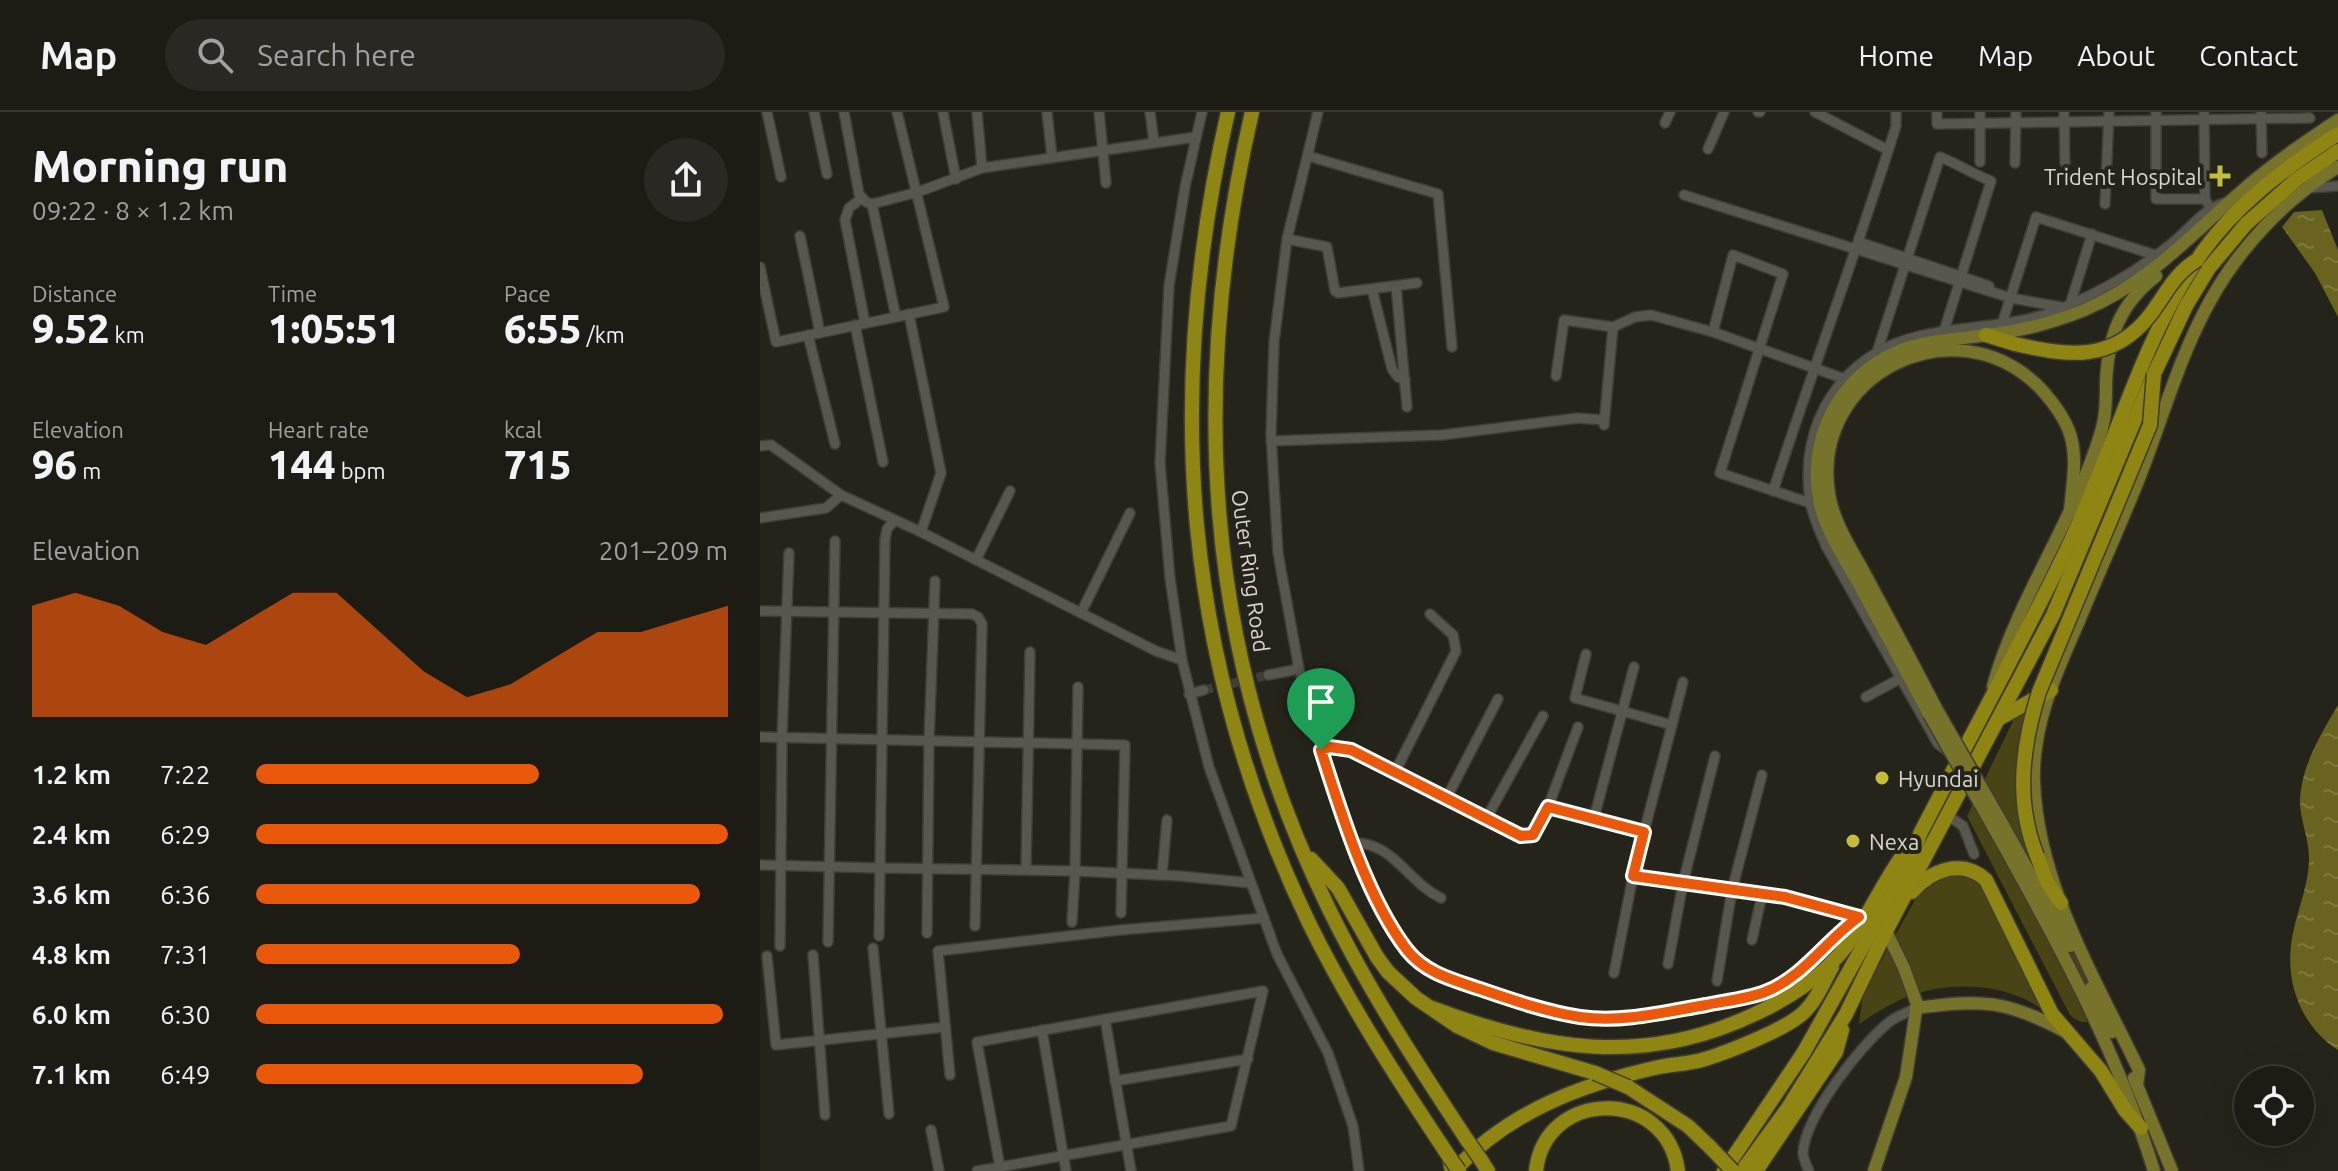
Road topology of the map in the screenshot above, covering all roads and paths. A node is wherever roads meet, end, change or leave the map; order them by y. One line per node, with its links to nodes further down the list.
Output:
1 (767, 112): 47 (street)
2 (814, 112): 46 (street)
3 (844, 112): 54 (street)
4 (897, 112): 52 (street)
5 (943, 112): 48 (street)
6 (977, 112): 45 (street)
7 (1047, 112): 40 (street)
8 (1099, 112): 34 (street)
9 (1150, 112): 33 (street)
10 (1202, 112): 31 (street)
11 (1228, 112): 220 (highway, Outer Ring Road)
12 (1252, 112): 162 (highway, Outer Ring Road)
13 (1318, 112): 39 (street)
14 (1670, 112): 28 (street)
15 (1724, 112): 35 (street)
16 (1815, 112): 36 (street)
17 (1896, 112): 36 (street)
18 (1937, 112): 29 (street)
19 (1980, 112): 29 (street)
20 (2261, 115): 21 (street); 24 (street); 38 (street)
21 (2310, 115): 32 (street)
22 (2109, 116): 23 (street); 26 (street); 58 (street)
23 (2156, 116): 24 (street); 56 (street)
24 (2204, 116): 56 (street)
25 (2016, 117): 26 (street); 29 (street); 42 (street)
26 (2064, 117): 43 (street)
27 (2338, 120): 32 (main road)
28 (1665, 123)
29 (1980, 123): 41 (street)
30 (2338, 134): 64 (highway)
31 (1196, 137): 33 (street); 118 (street)
32 (2310, 138): 55 (main road)
33 (1154, 142): 34 (street)
34 (1103, 149): 40 (street); 49 (street)
35 (1708, 149)
36 (1888, 150): 62 (street)
37 (2338, 151): 87 (highway)
38 (2262, 153)
39 (1308, 156): 61 (street); 83 (street)
40 (1052, 157): 45 (street)
41 (1980, 162)
42 (2015, 163)
43 (2065, 163)
44 (2338, 167): 51 (main road)
45 (982, 168): 48 (street)
46 (827, 174)
47 (781, 177)
48 (956, 179): 52 (street)
49 (1106, 183)
50 (2338, 186): 51 (street)
51 (2306, 188): 126 (main road)
52 (918, 192): 57 (street); 73 (street)
53 (1684, 195): 62 (street)
54 (862, 198): 57 (street); 75 (street)
55 (2232, 200): 56 (street); 82 (main road); 100 (main road)
56 (2208, 203): 63 (street)
57 (872, 204): 74 (street)
58 (2105, 204)
59 (2092, 234): 63 (street); 71 (street); 72 (street)
60 (800, 236): 80 (street)
61 (1287, 239): 70 (street); 92 (street)
62 (1858, 245): 65 (street); 86 (street)
63 (2155, 255): 72 (street)
64 (2197, 260): 82 (highway, bridge); 129 (highway)
65 (1906, 262): 67 (street); 67 (street); 84 (street)
66 (760, 267): 81 (street)
67 (1960, 279): 71 (street); 78 (street)
68 (1417, 283): 69 (street)
69 (1396, 286): 70 (street); 90 (street)
70 (1372, 289): 90 (street)
71 (2015, 297): 72 (street); 76 (street)
72 (2068, 306): 76 (street)
73 (909, 314): 74 (street); 104 (street)
74 (896, 317): 75 (street)
75 (860, 324): 80 (street); 95 (street)
76 (2002, 324): 78 (street)
77 (1613, 327): 79 (street); 88 (street); 92 (street)
78 (1944, 331): 84 (street)
79 (1713, 332): 85 (street); 85 (street)
80 (820, 333): 81 (street)
81 (808, 335): 93 (street)
82 (1986, 335): 132 (main road)
83 (1452, 347)
84 (1878, 349): 89 (street)
85 (1760, 350): 86 (street); 97 (street)
86 (1813, 369): 89 (street); 97 (street)
87 (2154, 374): 134 (highway); 180 (highway, bridge)
88 (1556, 376)
89 (1845, 379): 99 (street)
90 (1405, 380): 91 (street)
91 (1407, 407)
92 (1271, 441): 120 (street)
93 (835, 444)
94 (760, 446): 98 (street)
95 (883, 462)
96 (1010, 491): 107 (street)
97 (1773, 491): 99 (street)
98 (841, 495): 102 (street); 103 (street)
99 (1810, 503): 122 (street)
100 (2070, 512): 129 (main road); 132 (main road)
101 (1130, 513): 113 (street)
102 (760, 518)
103 (895, 520): 104 (street); 111 (street)
104 (921, 532): 107 (street)
105 (835, 541): 110 (street)
106 (789, 553): 112 (street)
107 (976, 560): 113 (street)
108 (935, 581): 114 (street)
109 (760, 611): 112 (street)
110 (834, 612): 111 (street); 112 (street); 139 (street)
111 (884, 612): 114 (street); 140 (street)
112 (785, 613): 138 (street)
113 (1081, 613): 118 (street)
114 (933, 614): 141 (street); 142 (street)
115 (1430, 614): 148 (street)
116 (1030, 652): 143 (street)
117 (1586, 654): 131 (street)
118 (1182, 660): 127 (street)
119 (1634, 667): 131 (street)
120 (1299, 669): 121 (street); 145 (street)
121 (1268, 675)
122 (1901, 678): 128 (street); 147 (street)
123 (1683, 682): 135 (street)
124 (1078, 687): 144 (street)
125 (1204, 690): 127 (street)
126 (2051, 690): 134 (highway); 180 (main road)
127 (1189, 694): 175 (street)
128 (1866, 697)
129 (1990, 697): 147 (highway)
130 (1498, 699): 152 (street)
131 (1622, 711): 135 (street); 155 (street)
132 (1933, 712): 158 (main road, bridge)
133 (1543, 716): 156 (street)
134 (2000, 718): 151 (highway)
135 (1672, 725): 159 (street)
136 (1578, 727): 153 (street)
137 (760, 737): 138 (street)
138 (782, 737): 139 (street); 165 (street)
139 (831, 739): 140 (street); 166 (street)
140 (883, 740): 142 (street); 167 (street)
141 (981, 740): 142 (street); 143 (street); 170 (street)
142 (929, 741): 168 (street)
143 (1029, 742): 144 (street); 169 (street)
144 (1078, 744): 171 (street); 172 (street)
145 (1321, 750): 148 (street); 161 (street)
146 (1715, 756): 176 (street)
147 (1959, 758): 150 (highway)
148 (1394, 774): 152 (street)
149 (1762, 775): 177 (street)
150 (1943, 790): 151 (highway); 160 (highway)
151 (1957, 797): 154 (highway)
152 (1446, 799): 156 (street)
153 (1548, 807): 155 (street); 156 (street)
154 (1947, 815): 163 (street); 181 (highway)
155 (1594, 818): 159 (street)
156 (1486, 819)
157 (1167, 820): 173 (street)
158 (1999, 828): 212 (main road); 215 (main road)
159 (1644, 832): 174 (street)
160 (1921, 832): 183 (highway); 230 (highway)
161 (1353, 843): 179 (street); 183 (street)
162 (1302, 850): 204 (highway); 219 (highway, Outer Ring Road, bridge)
163 (1974, 854)
164 (760, 865): 165 (street)
165 (781, 866): 166 (street); 192 (street)
166 (831, 867): 167 (street); 191 (street)
167 (880, 868): 168 (street); 189 (street)
168 (928, 868): 170 (street); 188 (street)
169 (1026, 869): 170 (street); 171 (street)
170 (976, 870): 186 (street)
171 (1075, 871): 172 (street); 185 (street)
172 (1120, 872): 173 (street); 182 (street)
173 (1162, 875): 175 (street)
174 (1633, 876): 176 (street); 198 (street)
175 (1251, 883): 184 (street)
176 (1683, 883): 177 (street); 197 (street)
177 (1732, 890): 178 (street); 199 (street)
178 (1762, 895): 183 (street); 190 (street)
179 (1441, 898)
180 (2061, 903): 212 (main road)
181 (1898, 909): 187 (highway); 206 (highway)
182 (1121, 913)
183 (1863, 917): 196 (highway)
184 (1264, 918): 203 (street); 227 (street)
185 (1072, 922)
186 (975, 926)
187 (1886, 931): 200 (main road); 201 (highway)
188 (927, 933)
189 (879, 936)
190 (1752, 940)
191 (828, 942)
192 (780, 946)
193 (873, 948): 207 (street)
194 (813, 955): 208 (street)
195 (767, 956): 208 (street)
196 (1838, 957): 204 (highway); 220 (highway)
197 (1668, 964)
198 (1614, 973)
199 (1717, 981)
200 (1916, 1008): 206 (main road); 233 (street); 234 (main road)
201 (1846, 1014): 222 (highway); 232 (highway)
202 (1105, 1019): 205 (street); 209 (street); 211 (street)
203 (945, 1027): 207 (street); 210 (street)
204 (1472, 1028): 231 (highway, bridge)
205 (1042, 1030): 218 (street); 221 (street)
206 (2067, 1033): 215 (highway)
207 (882, 1034): 208 (street); 213 (street)
208 (820, 1040): 214 (street)
209 (1248, 1059): 211 (street); 217 (street)
210 (950, 1075)
211 (1115, 1081): 217 (street)
212 (2137, 1085): 236 (main road)
213 (889, 1114)
214 (825, 1115)
215 (2141, 1128): 235 (main road)
216 (931, 1130): 223 (street)
217 (1126, 1144): 218 (street); 226 (street)
218 (1063, 1155): 221 (street); 225 (street)
219 (1484, 1166)
220 (1454, 1168)
221 (1000, 1169): 224 (street)
222 (1757, 1169)
223 (939, 1171)
224 (977, 1171)
225 (1066, 1171)
226 (1131, 1171)
227 (1359, 1171)
228 (1536, 1171): 229 (highway)
229 (1678, 1171)
230 (1724, 1171)
231 (1733, 1171)
232 (1742, 1171)
233 (1809, 1171)
234 (1874, 1171)
235 (2154, 1171)
236 (2172, 1171)

